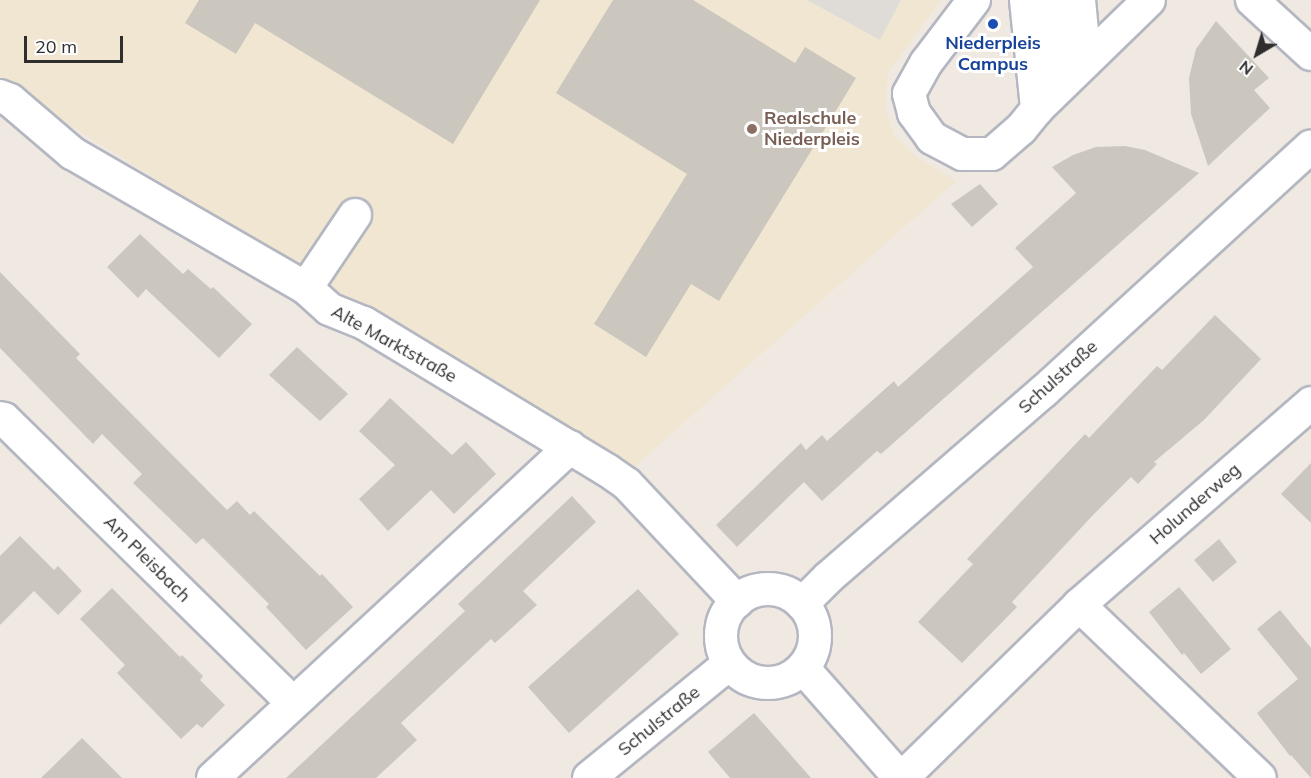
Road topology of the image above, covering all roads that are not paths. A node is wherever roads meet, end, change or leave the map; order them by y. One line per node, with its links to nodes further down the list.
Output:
1 (974, 0): 10 (street)
2 (1026, 0): 10 (street)
3 (1051, 0): 10 (street)
4 (1079, 0): 8 (street)
5 (1149, 0): 8 (street)
6 (1252, 0): 7 (street)
7 (1311, 54)
8 (1085, 62): 10 (street)
9 (0, 96): 13 (street, Alte Marktstraße)
10 (1048, 98)
11 (1311, 146): 18 (street, Schulstraße)
12 (354, 215): 13 (street)
13 (306, 288): 16 (street, Alte Marktstraße)
14 (1311, 403): 19 (street, Holunderweg)
15 (0, 418): 22 (street, Am Pleisbach)
16 (570, 447): 17 (street, Alte Marktstraße); 22 (street)
17 (737, 600): 18 (street); 20 (street)
18 (802, 604): 21 (street)
19 (1079, 605): 25 (street, Holunderweg); 26 (street)
20 (729, 664): 21 (street); 24 (street, Schulstraße)
21 (802, 668): 25 (street)
22 (293, 703): 23 (street)
23 (213, 778)
24 (589, 778)
25 (901, 778)
26 (1260, 778)

